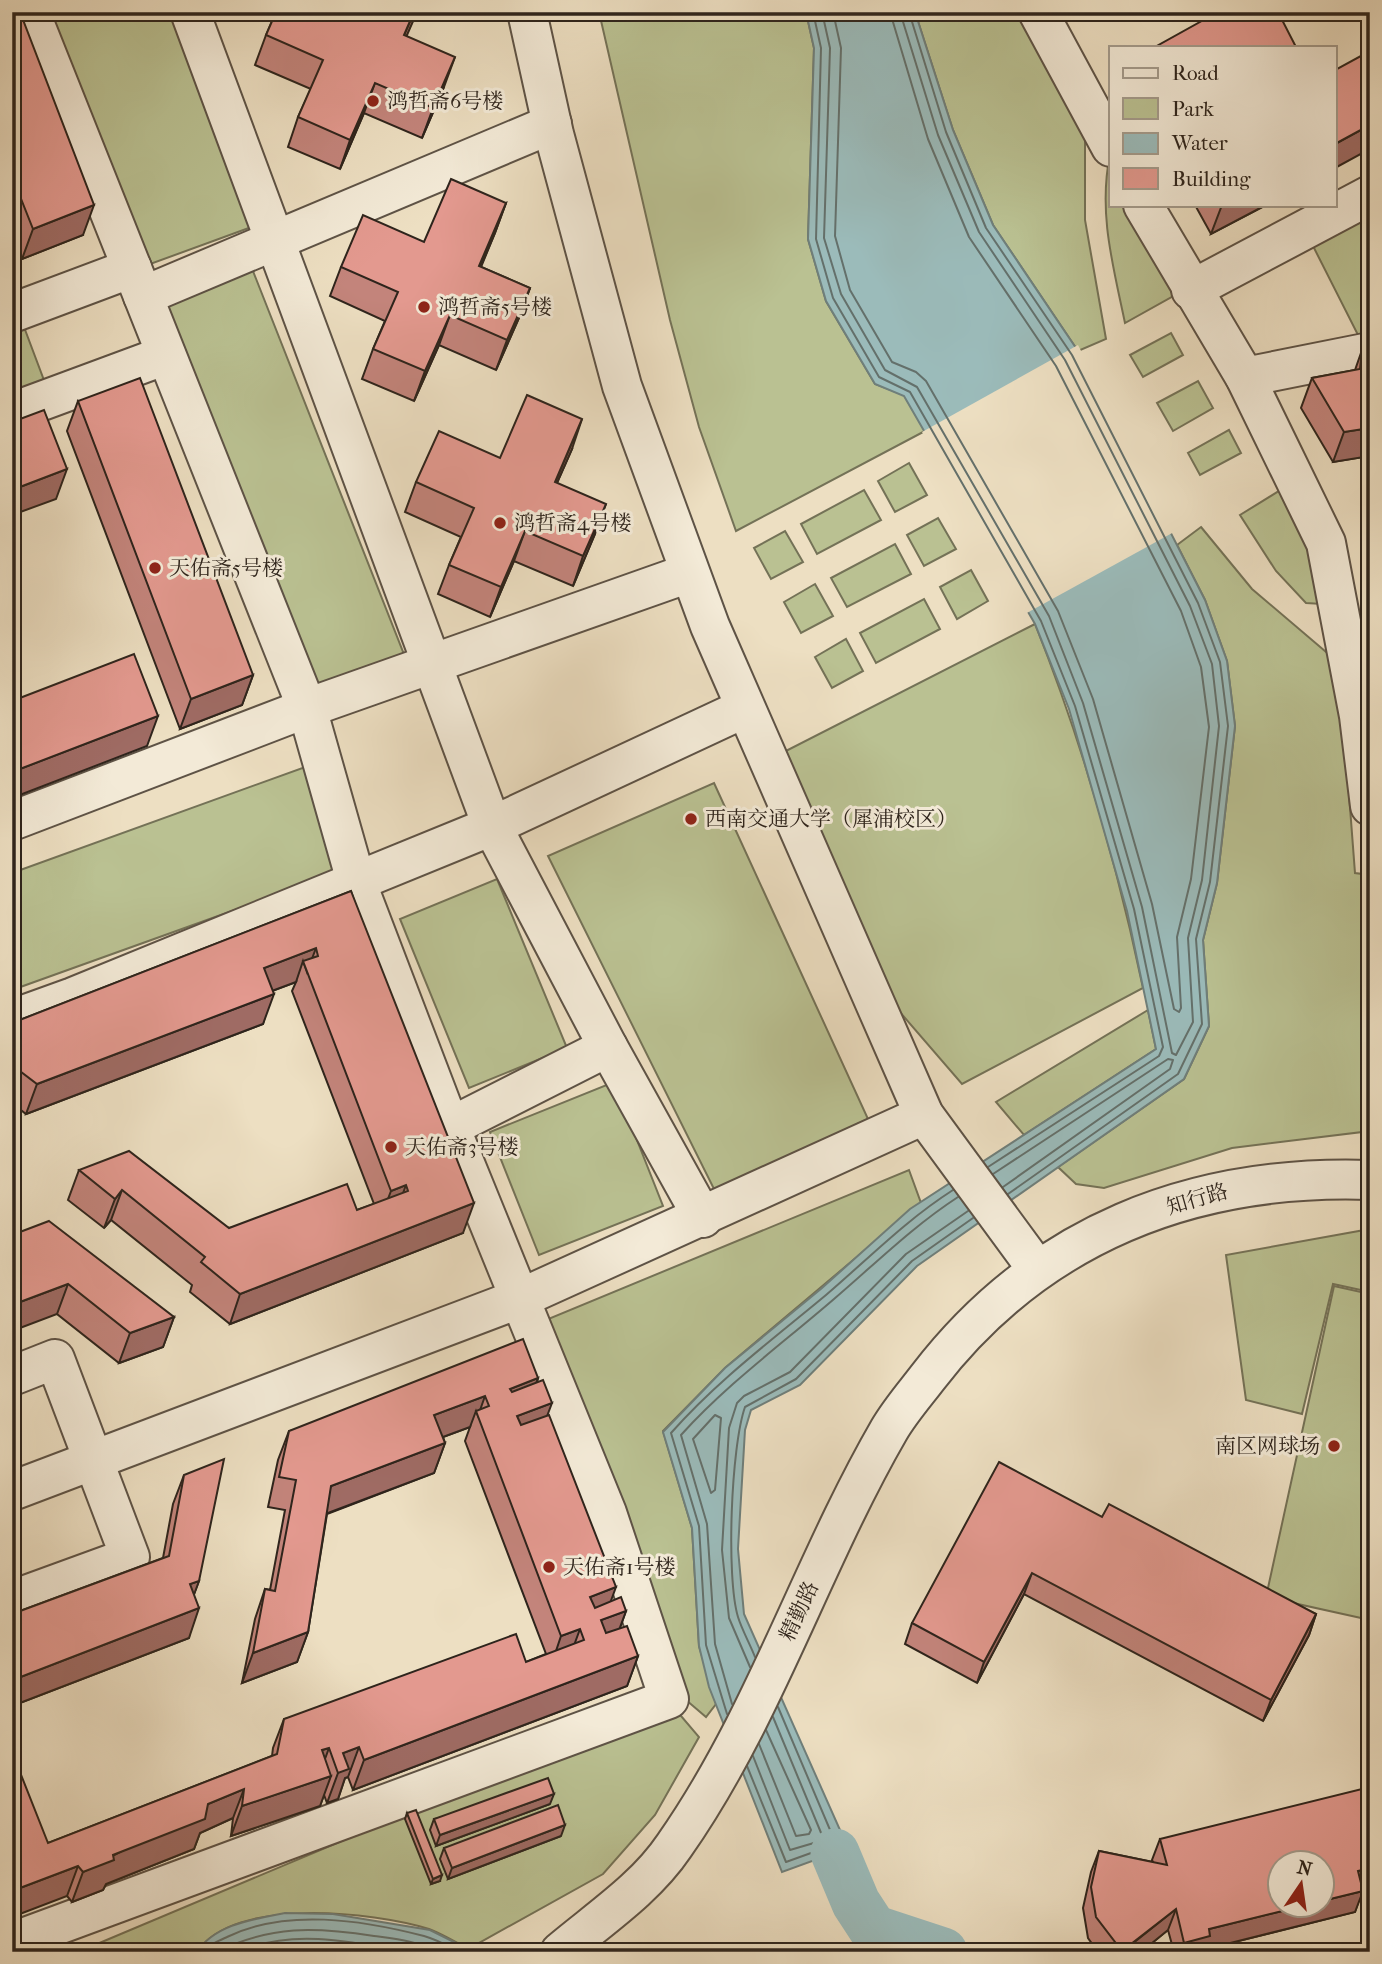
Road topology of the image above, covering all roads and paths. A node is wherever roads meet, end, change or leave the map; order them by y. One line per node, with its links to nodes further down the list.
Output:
1 (30, 12): 10 (street)
2 (190, 12): 9 (street)
3 (527, 12): 5 (street)
4 (1038, 12): 6 (street)
5 (552, 124): 9 (street); 17 (street)
6 (1109, 143)
7 (1370, 195): 11 (street)
8 (1144, 206): 11 (street)
9 (274, 239): 10 (street); 18 (street)
10 (137, 282): 12 (street); 14 (street)
11 (1191, 290): 15 (street)
12 (12, 313)
13 (1370, 352): 15 (street)
14 (166, 355): 16 (street); 19 (street)
15 (1245, 377): 21 (street)
16 (12, 412)
17 (689, 573): 18 (street); 20 (street)
18 (431, 663): 19 (street); 23 (street)
19 (307, 708): 22 (street); 24 (street)
20 (745, 708): 23 (street); 27 (street)
21 (1370, 806)
22 (12, 821)
23 (492, 826): 24 (street); 26 (street)
24 (356, 881): 25 (street); 28 (street)
25 (12, 1018)
26 (607, 1047): 28 (street); 30 (street)
27 (924, 1115): 30 (street); 31 (street)
28 (450, 1127): 32 (street)
29 (1370, 1180): 31 (street, 知行路)
30 (703, 1218): 32 (street)
31 (1037, 1269): 38 (street, 精勤路)
32 (521, 1298): 34 (street); 37 (street)
33 (12, 1376): 34 (street)
34 (94, 1460): 35 (street); 36 (street)
35 (12, 1490)
36 (12, 1600)
37 (12, 1942)
38 (560, 1952)

